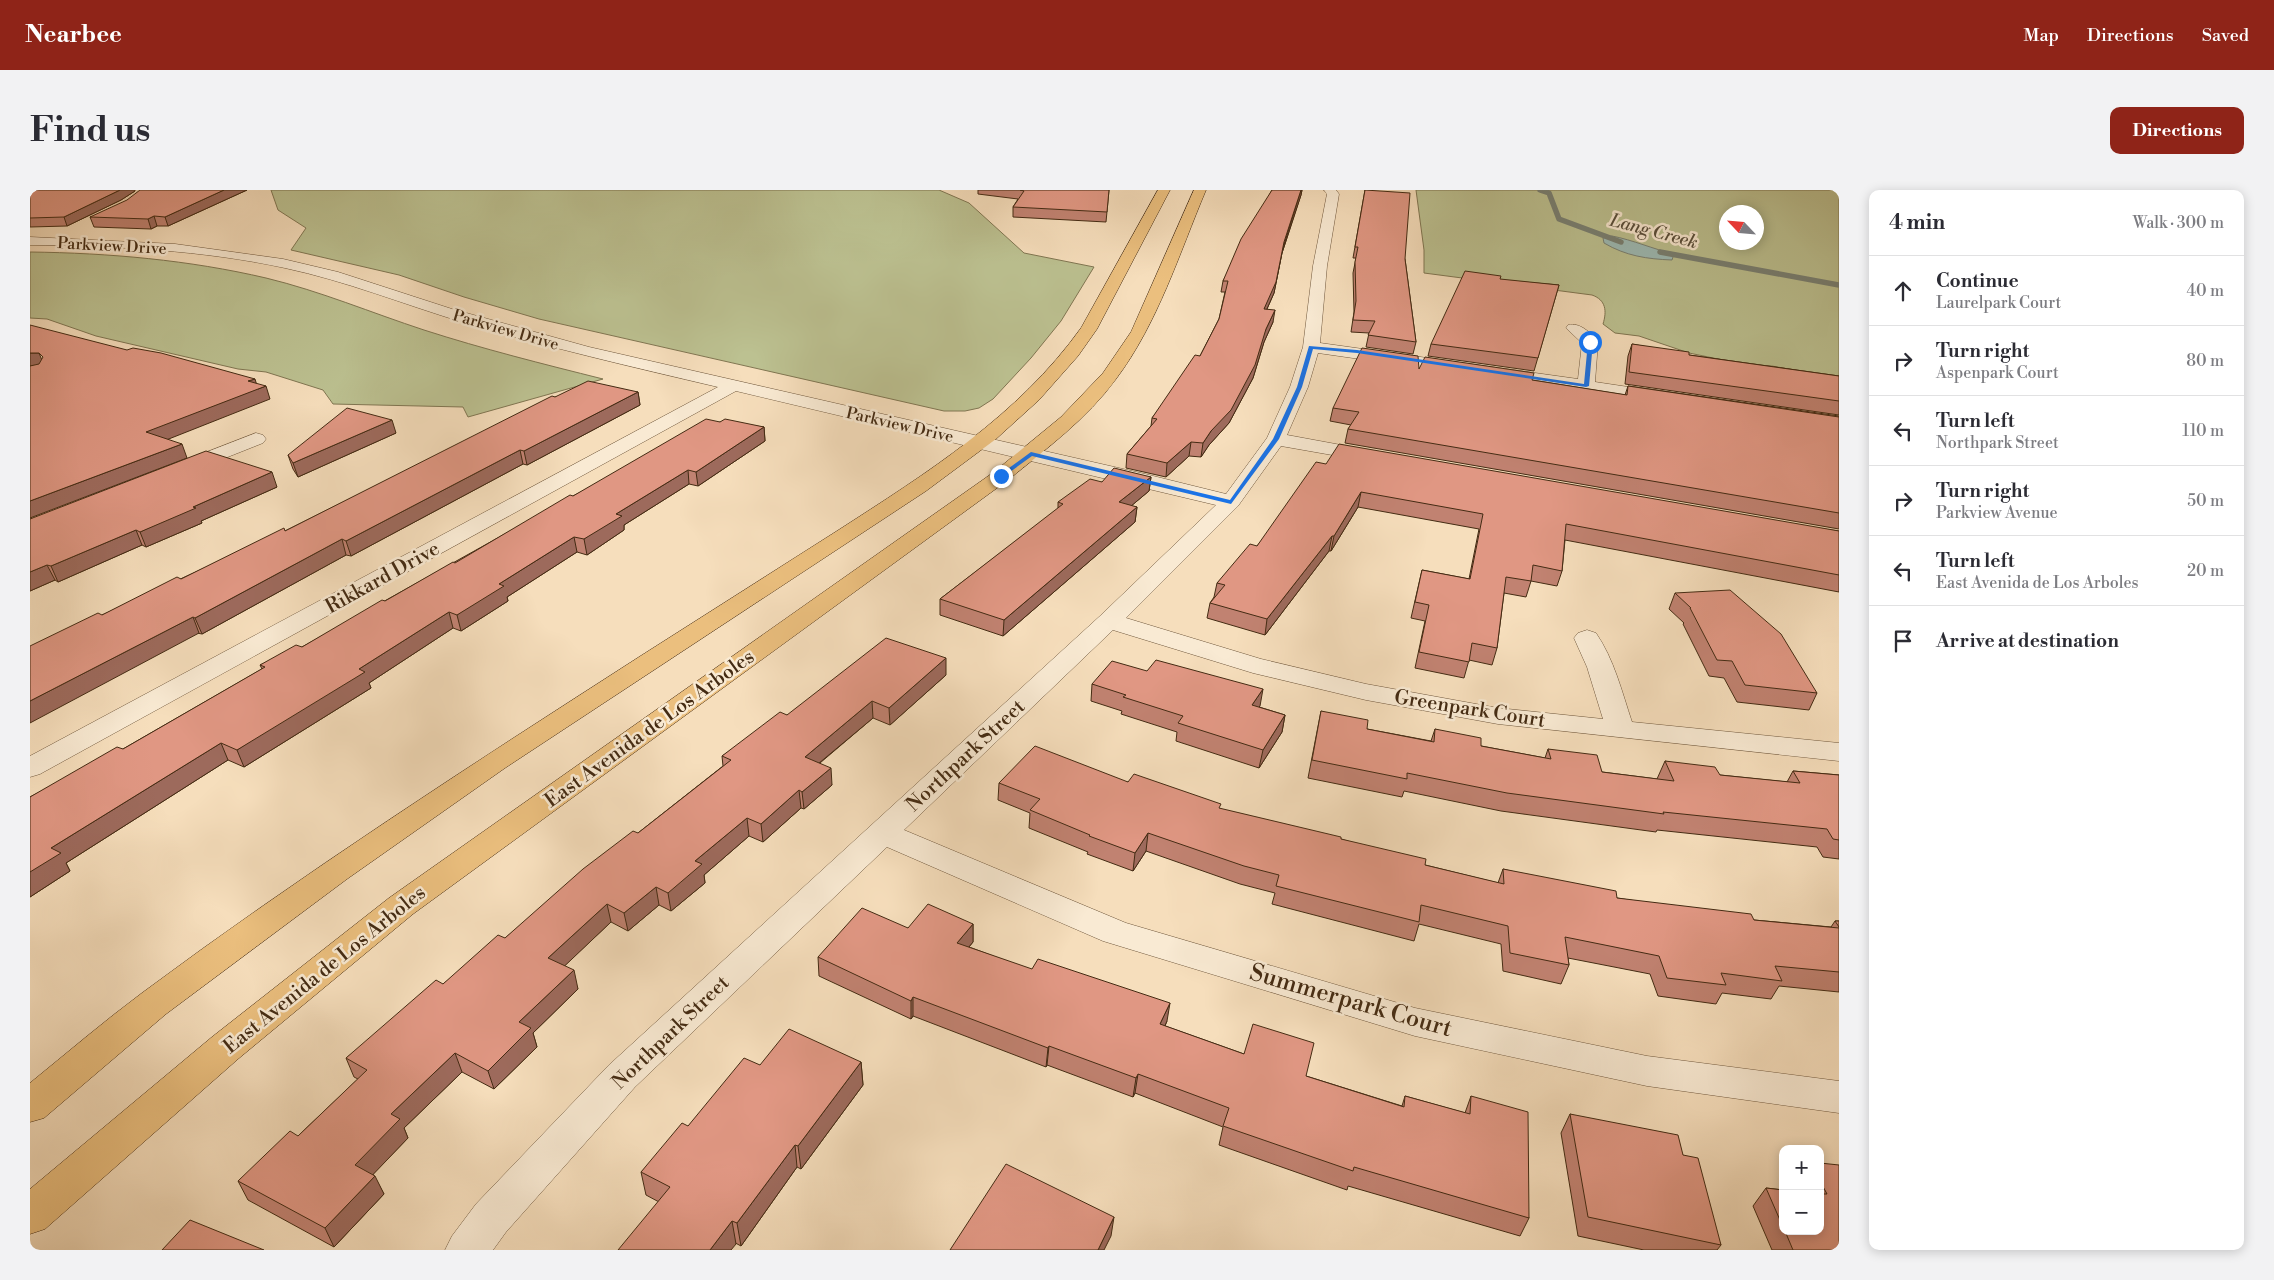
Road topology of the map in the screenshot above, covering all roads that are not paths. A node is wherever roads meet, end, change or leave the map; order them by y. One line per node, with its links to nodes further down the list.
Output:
1 (1164, 190): 14 (main road)
2 (1200, 190): 15 (main road, East Avenida de Los Arboles)
3 (1330, 190): 8 (street, Northpark Street)
4 (78, 228): 6 (street)
5 (30, 241): 6 (street, Parkview Drive)
6 (47, 242): 9 (street, Parkview Drive)
7 (1574, 328): 10 (street)
8 (1311, 348): 10 (street); 13 (street, Northpark Street)
9 (734, 385): 14 (street, Parkview Drive); 23 (street, Rikkard Drive)
10 (1586, 386): 11 (street)
11 (1684, 400)
12 (256, 439): 17 (street)
13 (1276, 439): 16 (street); 18 (street, Northpark Street)
14 (980, 442): 15 (street, Parkview Drive); 26 (main road)
15 (1031, 454): 18 (street, Parkview Drive); 27 (main road, East Avenida de Los Arboles)
16 (1393, 460)
17 (166, 475)
18 (1231, 502): 19 (street, Northpark Street)
19 (1108, 621): 21 (street, Greenpark Court); 24 (street, Northpark Street)
20 (1587, 638): 21 (street)
21 (1620, 728): 22 (street, Greenpark Court)
22 (1839, 752)
23 (30, 768)
24 (882, 833): 25 (street, Summerpark Court); 28 (street, Northpark Street)
25 (1839, 1097)
26 (30, 1106)
27 (30, 1215)
28 (466, 1250)

